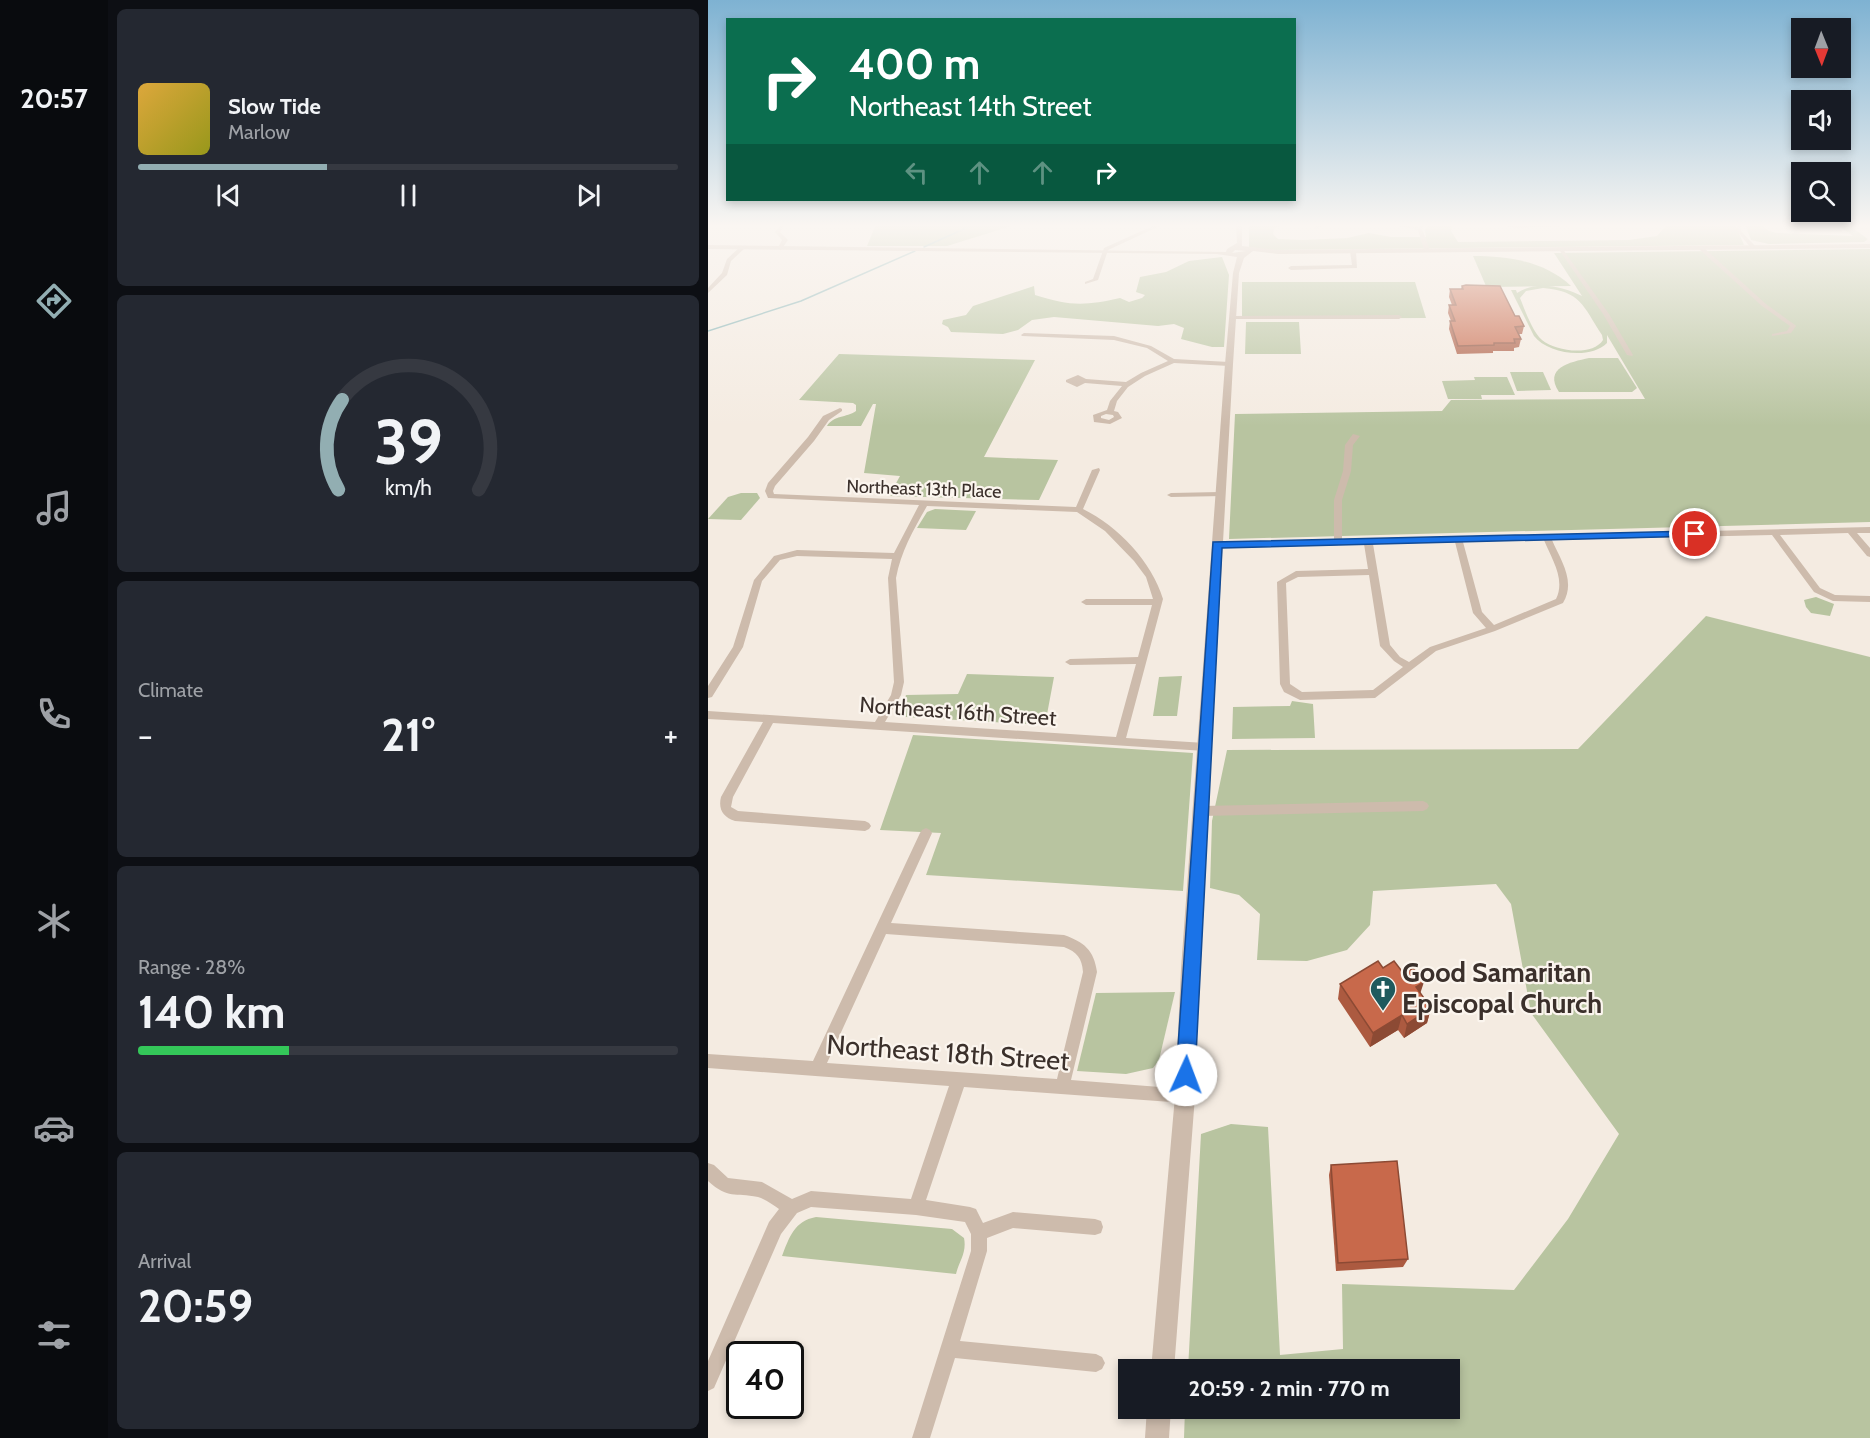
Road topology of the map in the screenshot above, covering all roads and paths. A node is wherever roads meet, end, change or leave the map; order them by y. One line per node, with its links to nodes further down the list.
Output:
1 (1235, 291): 5 (street)
2 (1590, 291): 8 (street)
3 (1749, 291): 7 (street)
4 (1399, 317): 5 (street)
5 (1233, 318): 10 (street)
6 (1024, 335): 9 (street)
7 (1774, 335)
8 (1630, 355)
9 (1173, 361): 10 (street); 12 (street)
10 (1229, 364): 17 (street)
11 (1084, 381): 12 (street)
12 (1126, 384): 14 (street)
13 (840, 410): 19 (street, Northeast 13th Place)
14 (1110, 412)
15 (1356, 436): 27 (street)
16 (1096, 470): 20 (street)
17 (1220, 494): 18 (street); 28 (street)
18 (1172, 495)
19 (924, 504): 20 (street, Northeast 13th Place); 30 (street)
20 (1079, 510): 34 (street)
21 (1870, 530): 22 (street)
22 (1851, 531): 23 (street); 29 (street)
23 (1774, 532): 24 (street); 32 (street)
24 (1547, 537): 25 (street); 35 (street)
25 (1458, 539): 26 (street); 35 (street)
26 (1368, 541): 27 (street); 31 (street)
27 (1338, 542): 28 (street)
28 (1216, 545): 44 (street)
29 (1870, 554)
30 (896, 556): 39 (street); 42 (street)
31 (1373, 572): 38 (street); 38 (street)
32 (1870, 599)
33 (1086, 602): 34 (street)
34 (1158, 602): 36 (street)
35 (1492, 629): 38 (street)
36 (1143, 660): 37 (street); 43 (street)
37 (1070, 662)
38 (1409, 667)
39 (708, 693)
40 (708, 715): 41 (street, Northeast 16th Street)
41 (770, 719): 42 (street, Northeast 16th Street); 47 (street)
42 (878, 726): 43 (street, Northeast 16th Street)
43 (1120, 741): 44 (street, Northeast 16th Street)
44 (1205, 747): 46 (street)
45 (1423, 806): 46 (street)
46 (1202, 811): 54 (street)
47 (865, 826)
48 (926, 833): 49 (street)
49 (882, 928): 51 (street); 53 (street)
50 (708, 1061): 51 (street, Northeast 18th Street)
51 (817, 1069): 52 (street, Northeast 18th Street)
52 (959, 1079): 53 (street, Northeast 18th Street); 57 (street)
53 (1062, 1087): 54 (street, Northeast 18th Street)
54 (1185, 1096): 61 (street)
55 (708, 1171): 56 (street)
56 (791, 1207): 57 (street); 63 (street)
57 (916, 1207): 59 (street)
58 (1095, 1227): 59 (street)
59 (979, 1233): 60 (street)
60 (948, 1349): 62 (street); 65 (street)
61 (1163, 1359)
62 (1096, 1363)
63 (708, 1382)
64 (1158, 1419): 66 (street)
65 (921, 1438)
66 (1157, 1438)

